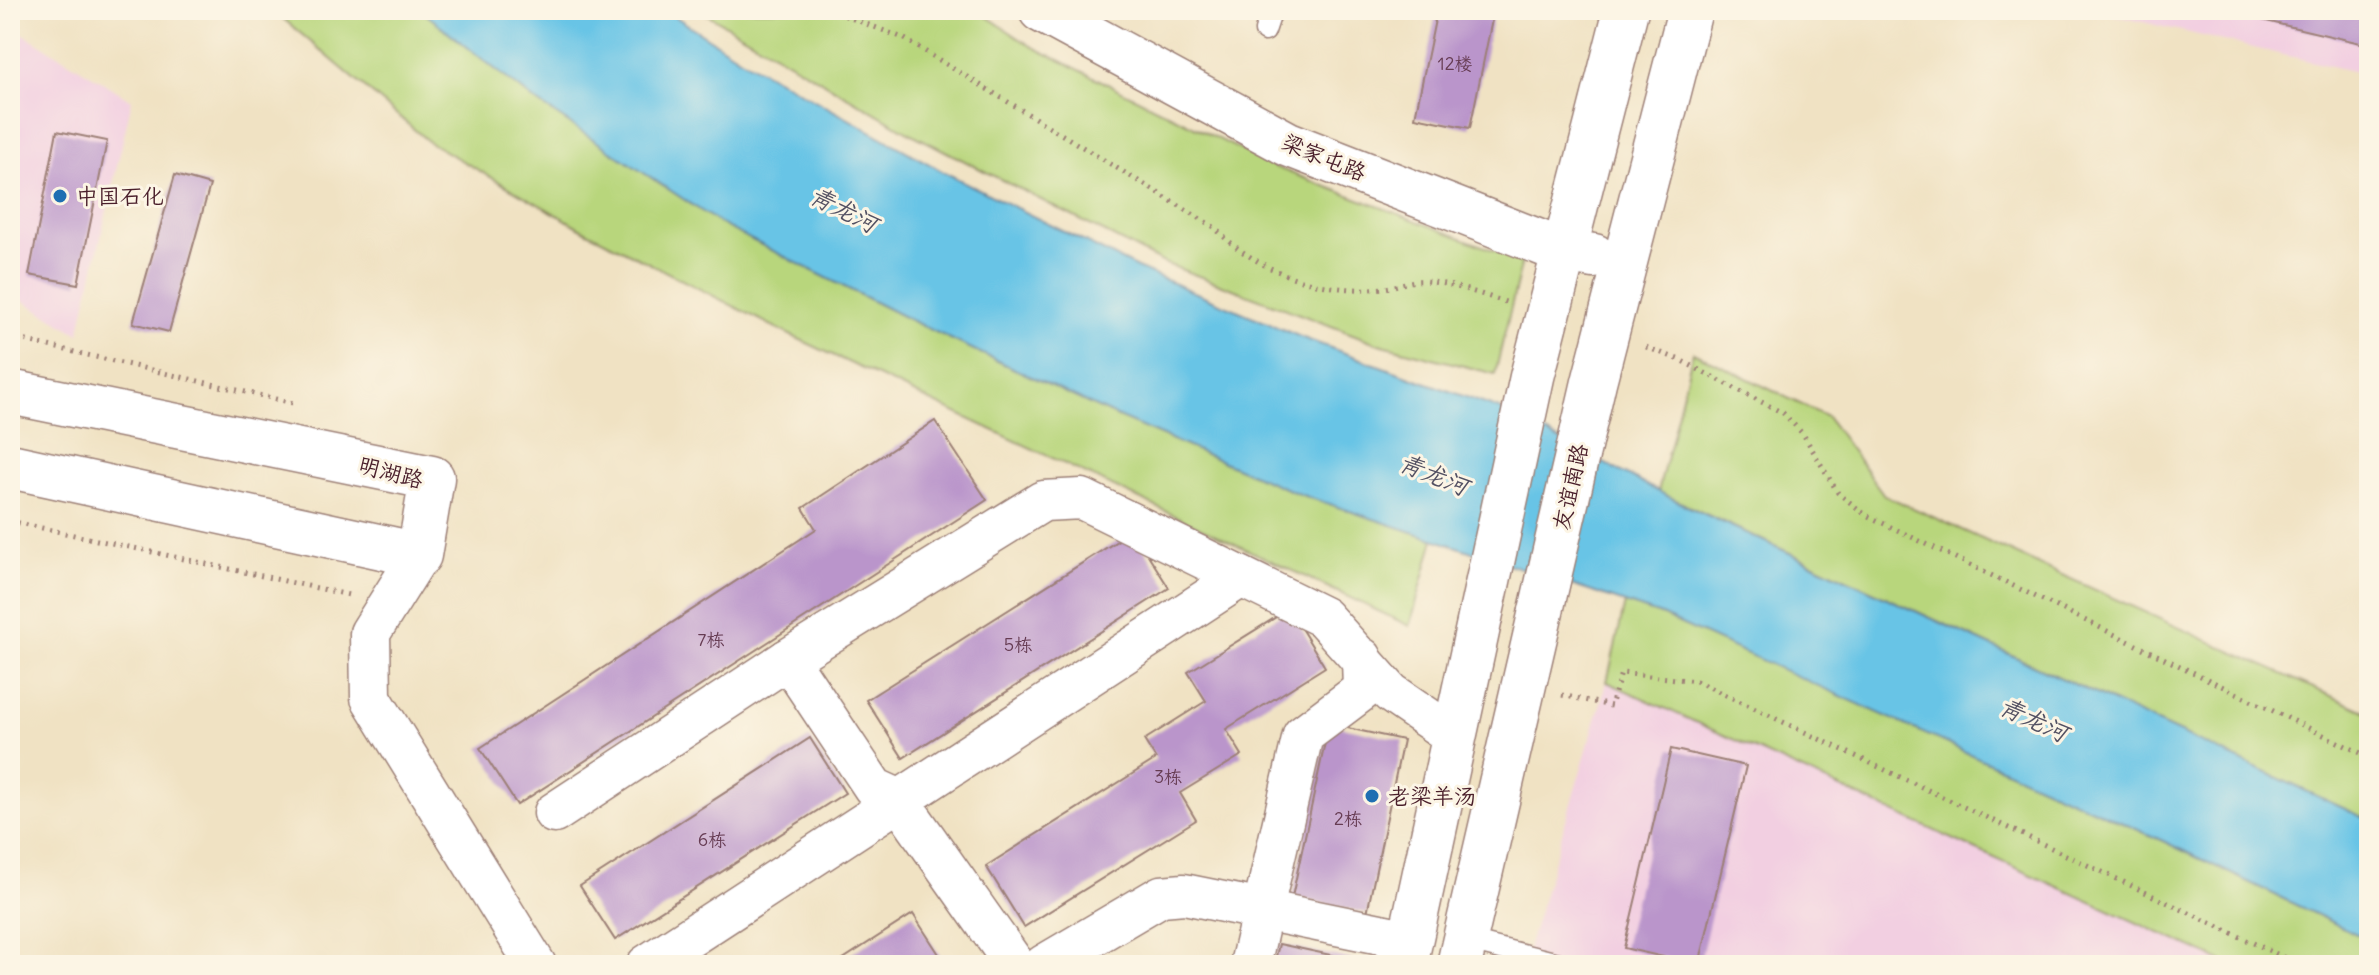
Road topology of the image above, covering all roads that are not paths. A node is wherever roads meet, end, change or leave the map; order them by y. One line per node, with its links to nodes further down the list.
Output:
1 (1041, 10): 6 (main road, 梁家屯路)
2 (1272, 10): 5 (lane)
3 (1626, 10): 6 (main road)
4 (1690, 10): 7 (main road, 友谊南路)
5 (1265, 31)
6 (1565, 252): 7 (main road, 梁家屯路); 14 (main road)
7 (1624, 261): 19 (main road, 友谊南路)
8 (10, 392): 10 (main road, 明湖路)
9 (10, 466): 10 (main road)
10 (419, 555): 20 (street)
11 (1241, 577): 12 (street); 13 (street); 15 (street)
12 (1362, 658): 14 (street); 17 (street)
13 (788, 659): 15 (street); 16 (street)
14 (1455, 737): 18 (main road)
15 (898, 799): 21 (street); 22 (street)
16 (554, 813)
17 (1262, 908): 18 (street); 23 (street); 24 (street)
18 (1408, 952)
19 (1462, 953): 25 (lane)
20 (536, 965)
21 (647, 965)
22 (1015, 965)
23 (1044, 965)
24 (1250, 965)
25 (1566, 965)

